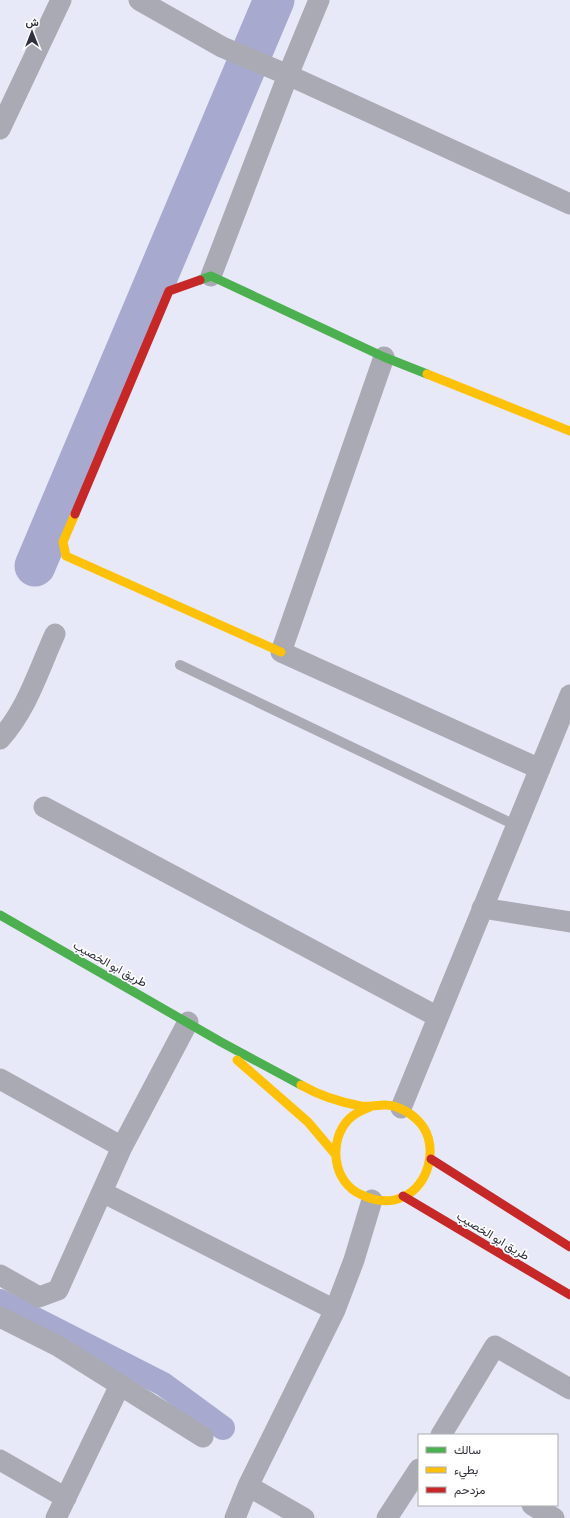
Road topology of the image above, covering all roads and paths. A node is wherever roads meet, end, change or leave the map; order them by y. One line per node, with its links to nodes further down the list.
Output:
1 (61, 0): 5 (street)
2 (139, 0): 4 (street)
3 (319, 0): 4 (street)
4 (282, 73): 6 (street); 7 (street)
5 (0, 129)
6 (570, 204)
7 (211, 276): 8 (main road); 11 (main road)
8 (384, 357): 9 (main road); 11 (street)
9 (570, 430)
10 (55, 634): 14 (street)
11 (282, 652): 15 (street)
12 (180, 665): 17 (lane)
13 (570, 695): 15 (street)
14 (0, 739)
15 (540, 769): 17 (street)
16 (44, 807): 21 (street)
17 (517, 826): 18 (street)
18 (482, 908): 20 (street); 21 (street)
19 (0, 915): 22 (main road, طريق ابو الخصيب)
20 (570, 922)
21 (438, 1017): 26 (street)
22 (188, 1022): 23 (main road, طريق ابو الخصيب); 27 (street)
23 (208, 1034): 25 (main road, طريق ابو الخصيب); 28 (main road, طريق ابو الخصيب)
24 (0, 1079): 27 (street)
25 (370, 1107): 26 (main road); 28 (main road)
26 (401, 1108): 29 (main road)
27 (122, 1147): 30 (street)
28 (335, 1154): 32 (main road)
29 (431, 1159): 31 (main road); 33 (main road)
30 (102, 1192): 34 (street); 38 (street)
31 (403, 1196): 32 (main road); 36 (main road, طريق ابو الخصيب)
32 (372, 1200): 38 (street)
33 (570, 1247)
34 (0, 1275)
35 (567, 1281): 36 (main road)
36 (561, 1290): 37 (main road, طريق ابو الخصيب)
37 (570, 1296)
38 (335, 1310): 46 (street)
39 (0, 1317): 40 (street)
40 (120, 1385): 43 (street); 47 (street)
41 (570, 1389): 42 (street)
42 (442, 1434)
43 (203, 1437)
44 (0, 1460): 47 (street)
45 (418, 1471): 52 (street)
46 (248, 1486): 50 (street); 51 (street)
47 (66, 1498): 49 (street)
48 (534, 1506): 53 (street)
49 (56, 1518)
50 (235, 1518)
51 (304, 1518)
52 (387, 1518)
53 (554, 1518)

